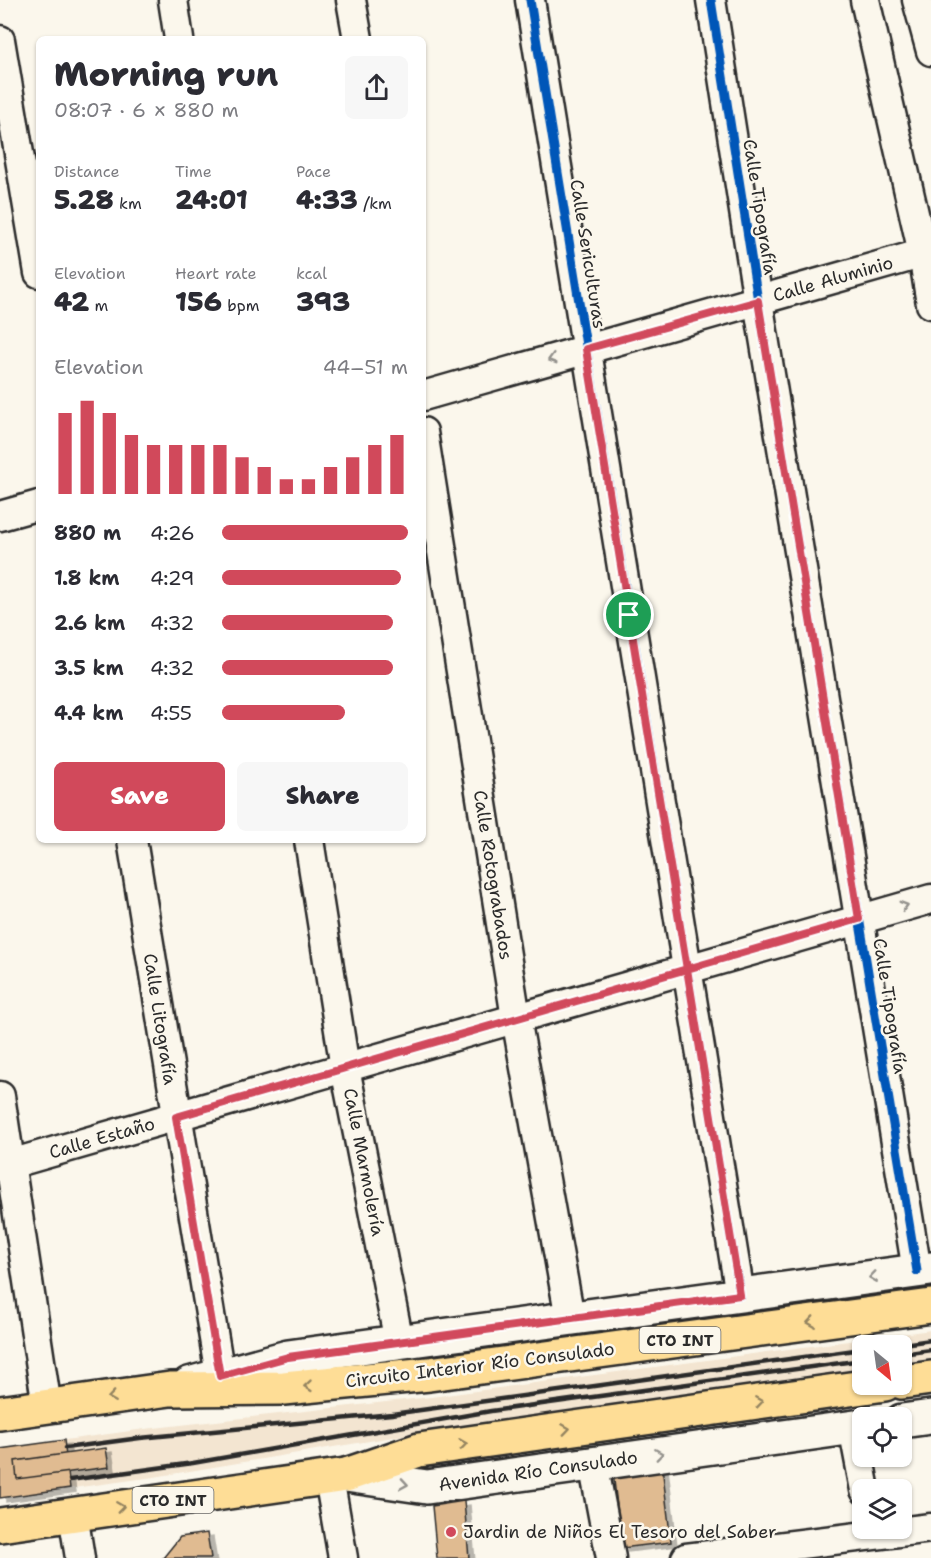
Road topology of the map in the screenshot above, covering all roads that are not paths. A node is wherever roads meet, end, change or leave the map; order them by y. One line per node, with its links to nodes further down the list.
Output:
1 (173, 0): 7 (street)
2 (351, 0): 8 (street)
3 (530, 0): 15 (street, Calle Sericulturas)
4 (711, 0): 13 (street, Calle Tipografía)
5 (865, 0): 11 (street)
6 (917, 0): 10 (street)
7 (179, 36)
8 (357, 36)
9 (0, 40): 12 (street)
10 (931, 51)
11 (927, 252): 13 (street, Calle Aluminio); 14 (street)
12 (36, 255)
13 (758, 301): 15 (street, Calle Aluminio); 23 (street, Calle Tipografía)
14 (931, 304)
15 (586, 349): 16 (street, Calle Aluminio, one-way to 16); 24 (street, Calle Sericulturas)
16 (426, 395)
17 (426, 451): 25 (street, Calle Rotograbados)
18 (36, 506): 19 (street)
19 (0, 516)
20 (132, 843): 28 (street, Calle Litografía)
21 (309, 843): 26 (street, Calle Marmolería)
22 (931, 898): 23 (street, Calle Estaño, one-way to 22)
23 (859, 919): 24 (street, Calle Estaño); 30 (street, Calle Tipografía)
24 (687, 969): 25 (street, Calle Estaño); 31 (street, Calle Sericulturas)
25 (516, 1018): 26 (street, Calle Estaño); 33 (street, Calle Rotograbados)
26 (345, 1068): 28 (street, Calle Estaño); 34 (street, Calle Marmolería)
27 (0, 1096): 29 (street)
28 (176, 1117): 29 (street, Calle Estaño); 35 (street, Calle Litografía)
29 (6, 1166): 40 (street)
30 (924, 1270): 31 (main road, CTO INT, one-way to 31)
31 (740, 1295): 33 (main road, CTO INT)
32 (931, 1306): 38 (highway, Circuito Interior Río Consulado / CTO INT, one-way to 38)
33 (570, 1318): 34 (main road, CTO INT)
34 (399, 1342): 35 (main road, CTO INT)
35 (220, 1376): 38 (main road, CTO INT)
36 (931, 1378): 37 (highway)
37 (912, 1381)
38 (170, 1389): 40 (highway, CTO INT, one-way to 40)
39 (852, 1389): 46 (highway, CTO INT, one-way to 39)
40 (47, 1407): 41 (highway, CTO INT)
41 (0, 1413)
42 (931, 1417): 43 (main road)
43 (912, 1420)
44 (852, 1428): 45 (main road, Avenida Río Consulado / CTO INT, one-way to 44)
45 (593, 1463): 46 (main road, Avenida Río Consulado / CTO INT, one-way to 45); 53 (street)
46 (338, 1476): 47 (highway, Avenida Río Consulado / CTO INT, one-way to 46); 52 (street)
47 (73, 1514): 48 (highway, Avenida Río Consulado / CTO INT); 51 (street)
48 (0, 1525)
49 (931, 1528): 50 (street)
50 (875, 1541): 54 (street)
51 (80, 1558)
52 (343, 1558)
53 (611, 1558)
54 (686, 1558)

